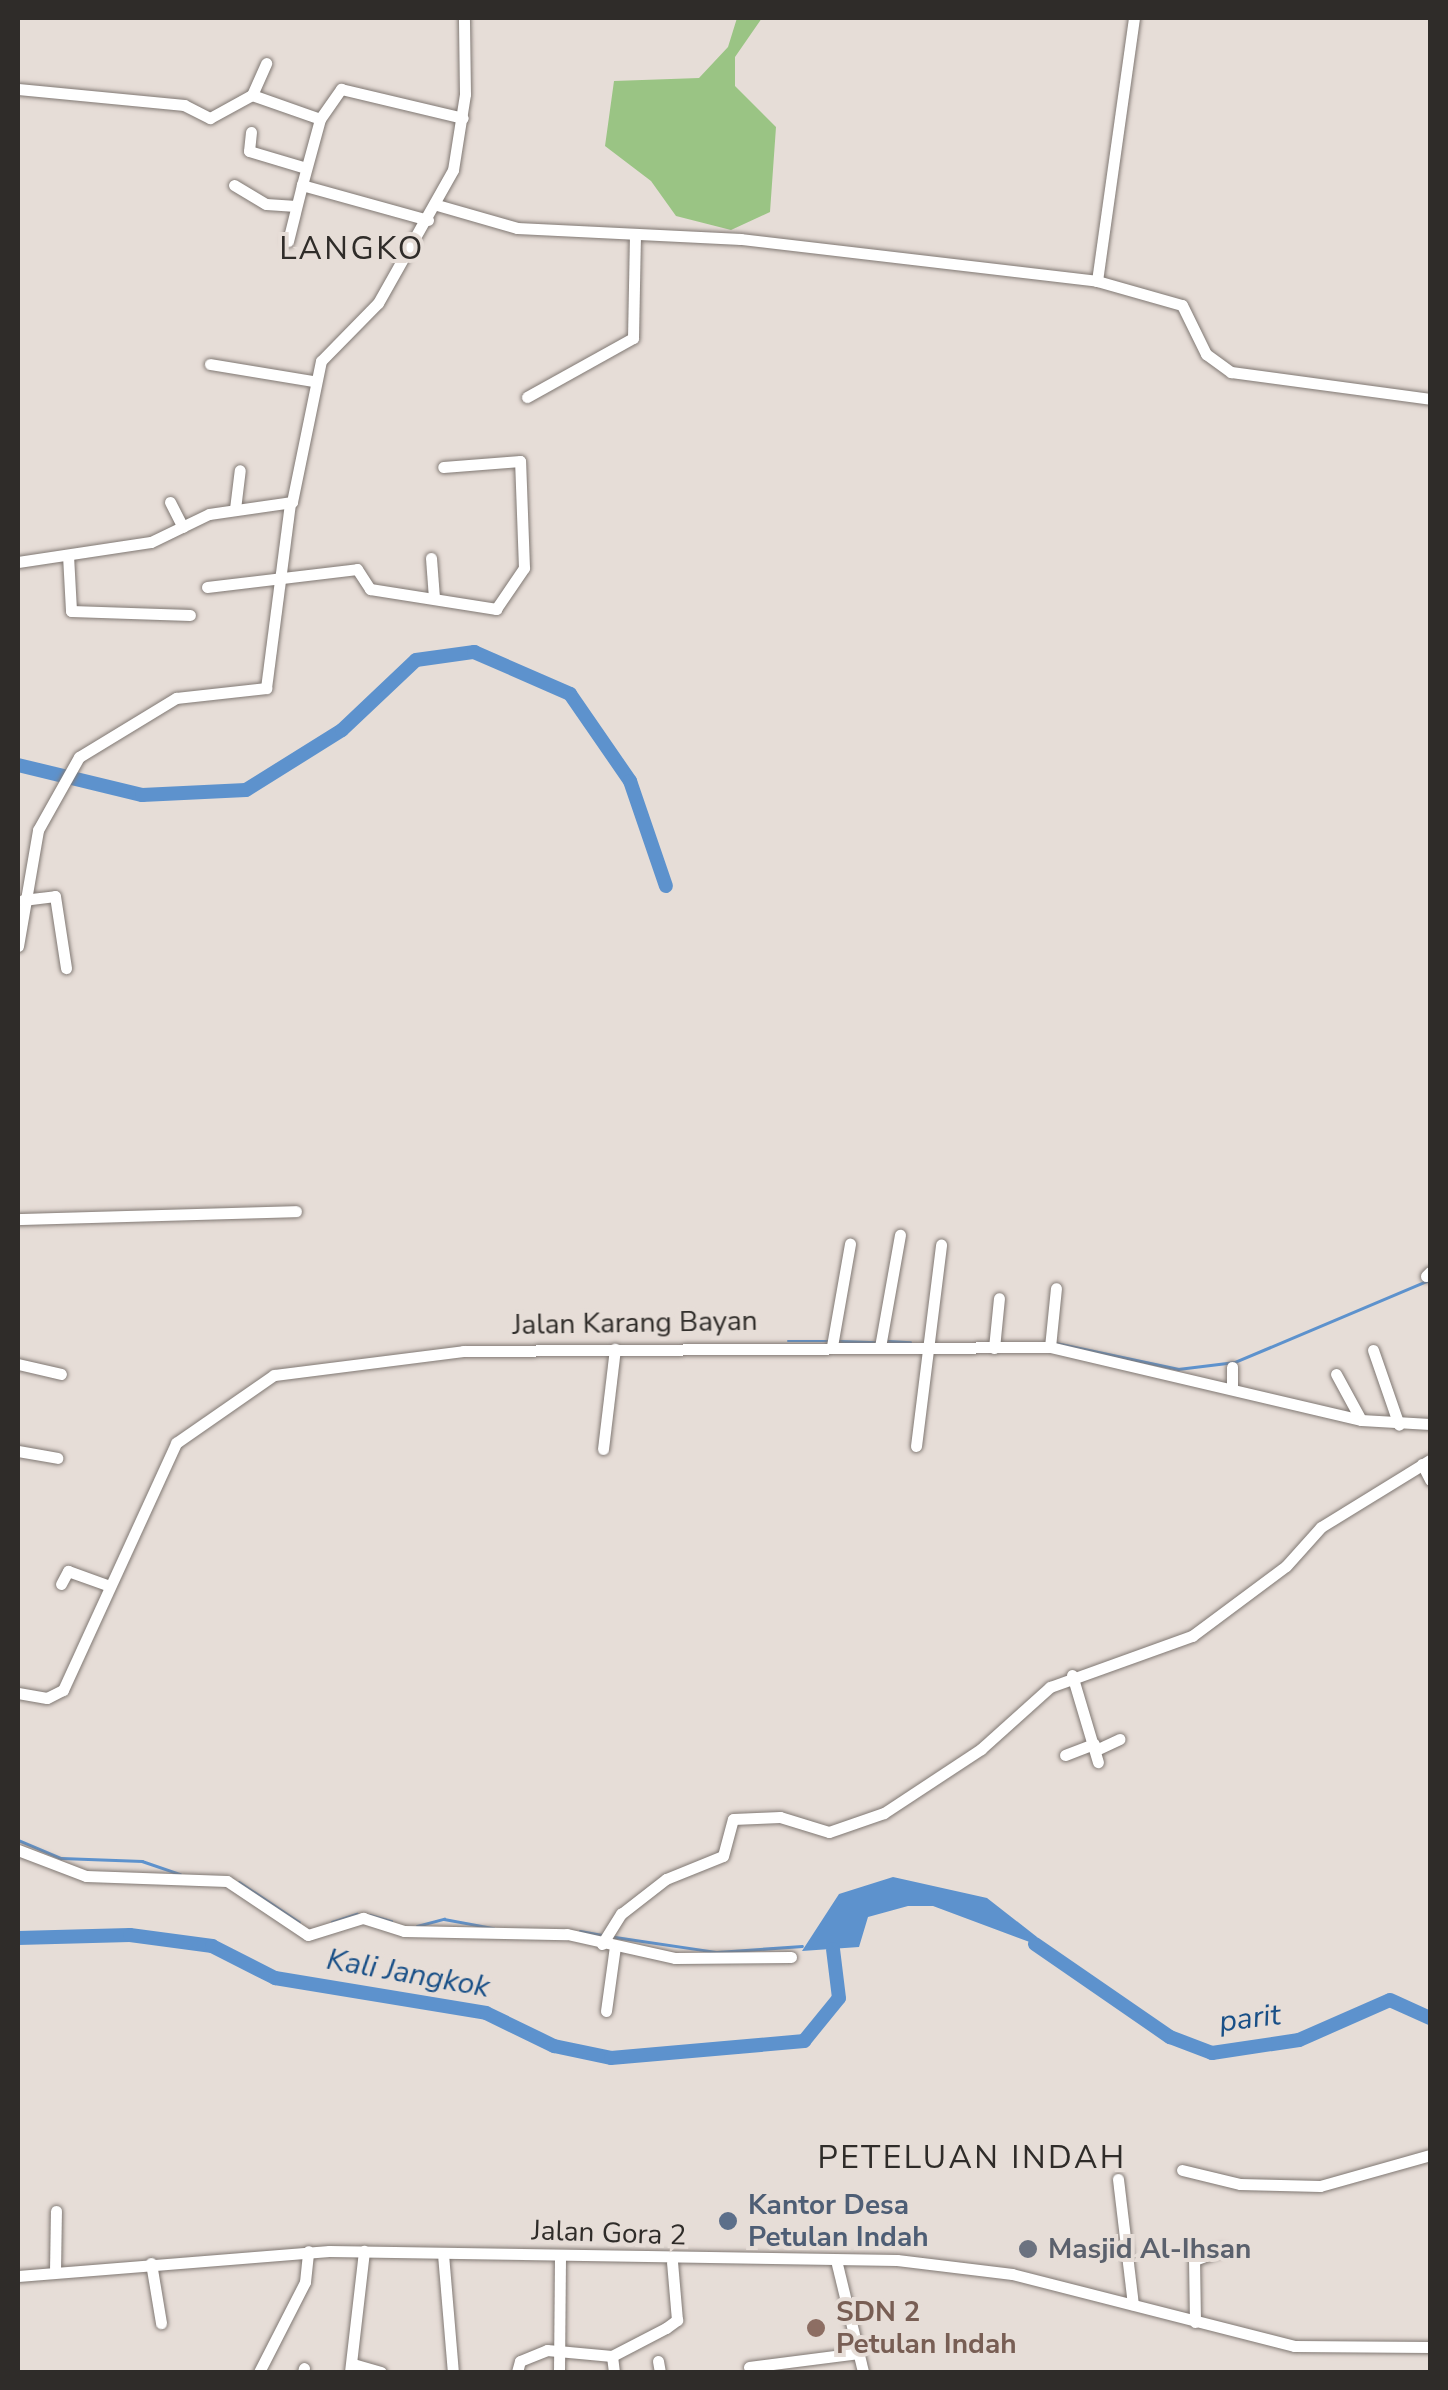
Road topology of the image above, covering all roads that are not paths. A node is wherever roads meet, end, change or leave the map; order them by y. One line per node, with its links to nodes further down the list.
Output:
1 (464, 18): 6 (street)
2 (1134, 18): 17 (street)
3 (266, 63): 5 (street)
4 (18, 89): 5 (street)
5 (252, 95): 7 (street)
6 (463, 118): 7 (street); 13 (street)
7 (320, 119): 9 (street)
8 (251, 132): 9 (street)
9 (306, 168): 11 (street)
10 (234, 185): 12 (street)
11 (302, 185): 12 (street); 14 (street)
12 (296, 206): 16 (street)
13 (437, 206): 14 (street); 15 (street)
14 (428, 220): 19 (street)
15 (635, 235): 17 (street); 20 (street)
16 (288, 241)
17 (1097, 281): 21 (street)
18 (210, 364): 19 (street)
19 (313, 382): 25 (street)
20 (527, 398)
21 (1430, 399)
22 (443, 468): 33 (street)
23 (240, 470): 26 (street)
24 (170, 502): 27 (street)
25 (290, 504): 26 (street); 31 (street)
26 (235, 509): 27 (street)
27 (183, 527): 28 (street)
28 (68, 555): 30 (street); 34 (street)
29 (432, 558): 33 (street)
30 (18, 562)
31 (276, 580): 32 (street); 33 (street); 35 (street)
32 (207, 588)
33 (434, 598)
34 (190, 615)
35 (23, 900): 36 (street); 37 (street)
36 (18, 946)
37 (66, 968)
38 (296, 1212): 39 (street)
39 (18, 1219)
40 (900, 1235): 46 (street)
41 (850, 1244): 45 (street)
42 (941, 1246): 48 (street)
43 (1056, 1288): 47 (street)
44 (999, 1298): 49 (street)
45 (832, 1346): 46 (street, Jalan Karang Bayan); 50 (street, Jalan Karang Bayan)
46 (880, 1347): 48 (street, Jalan Karang Bayan)
47 (1050, 1347): 49 (street, Jalan Karang Bayan); 56 (street, Jalan Karang Bayan)
48 (930, 1348): 49 (street, Jalan Karang Bayan); 60 (street)
49 (994, 1348)
50 (615, 1349): 61 (street); 67 (street, Jalan Karang Bayan)
51 (1374, 1350): 59 (street)
52 (18, 1364): 54 (street)
53 (1232, 1367): 56 (street)
54 (61, 1374)
55 (1336, 1374): 57 (street)
56 (1232, 1389): 57 (street, Jalan Karang Bayan)
57 (1361, 1420): 59 (street, Jalan Karang Bayan)
58 (1430, 1424): 59 (street, Jalan Karang Bayan)
59 (1399, 1426)
60 (916, 1446)
61 (604, 1449)
62 (18, 1451): 63 (street)
63 (56, 1458)
64 (1426, 1462): 65 (street); 68 (street)
65 (1430, 1480)
66 (61, 1584): 67 (street)
67 (107, 1585): 69 (street, Jalan Karang Bayan)
68 (1072, 1675): 71 (street); 74 (street)
69 (18, 1693)
70 (1120, 1739): 71 (street)
71 (1096, 1752): 72 (street)
72 (1065, 1755)
73 (18, 1850): 74 (street)
74 (607, 1941): 75 (street); 76 (street)
75 (792, 1957)
76 (606, 2012)
77 (1430, 2155): 78 (street)
78 (1182, 2170)
79 (1118, 2179): 91 (street)
80 (56, 2210): 89 (street)
81 (364, 2250): 83 (street, Jalan Gora 2); 84 (street, Jalan Gora 2); 99 (street)
82 (1222, 2250): 93 (street)
83 (308, 2252): 88 (street, Jalan Gora 2); 100 (street)
84 (443, 2254): 85 (street, Jalan Gora 2); 102 (street)
85 (560, 2258): 87 (street, Jalan Gora 2); 95 (street)
86 (836, 2260): 87 (street, Jalan Gora 2); 91 (street, Jalan Gora 2); 96 (street)
87 (672, 2262): 97 (street)
88 (151, 2263): 89 (street, Jalan Gora 2); 92 (street)
89 (55, 2272): 90 (street, Jalan Gora 2)
90 (18, 2276)
91 (1133, 2304): 93 (street, Jalan Gora 2)
92 (160, 2322)
93 (1195, 2322): 94 (street, Jalan Gora 2)
94 (1430, 2347)
95 (562, 2348): 97 (street); 103 (street); 104 (street)
96 (858, 2353): 98 (street); 106 (street)
97 (612, 2356): 105 (street)
98 (749, 2367)
99 (352, 2368): 101 (street)
100 (258, 2372)
101 (381, 2372)
102 (453, 2372)
103 (516, 2372)
104 (559, 2372)
105 (614, 2372)
106 (862, 2372)

